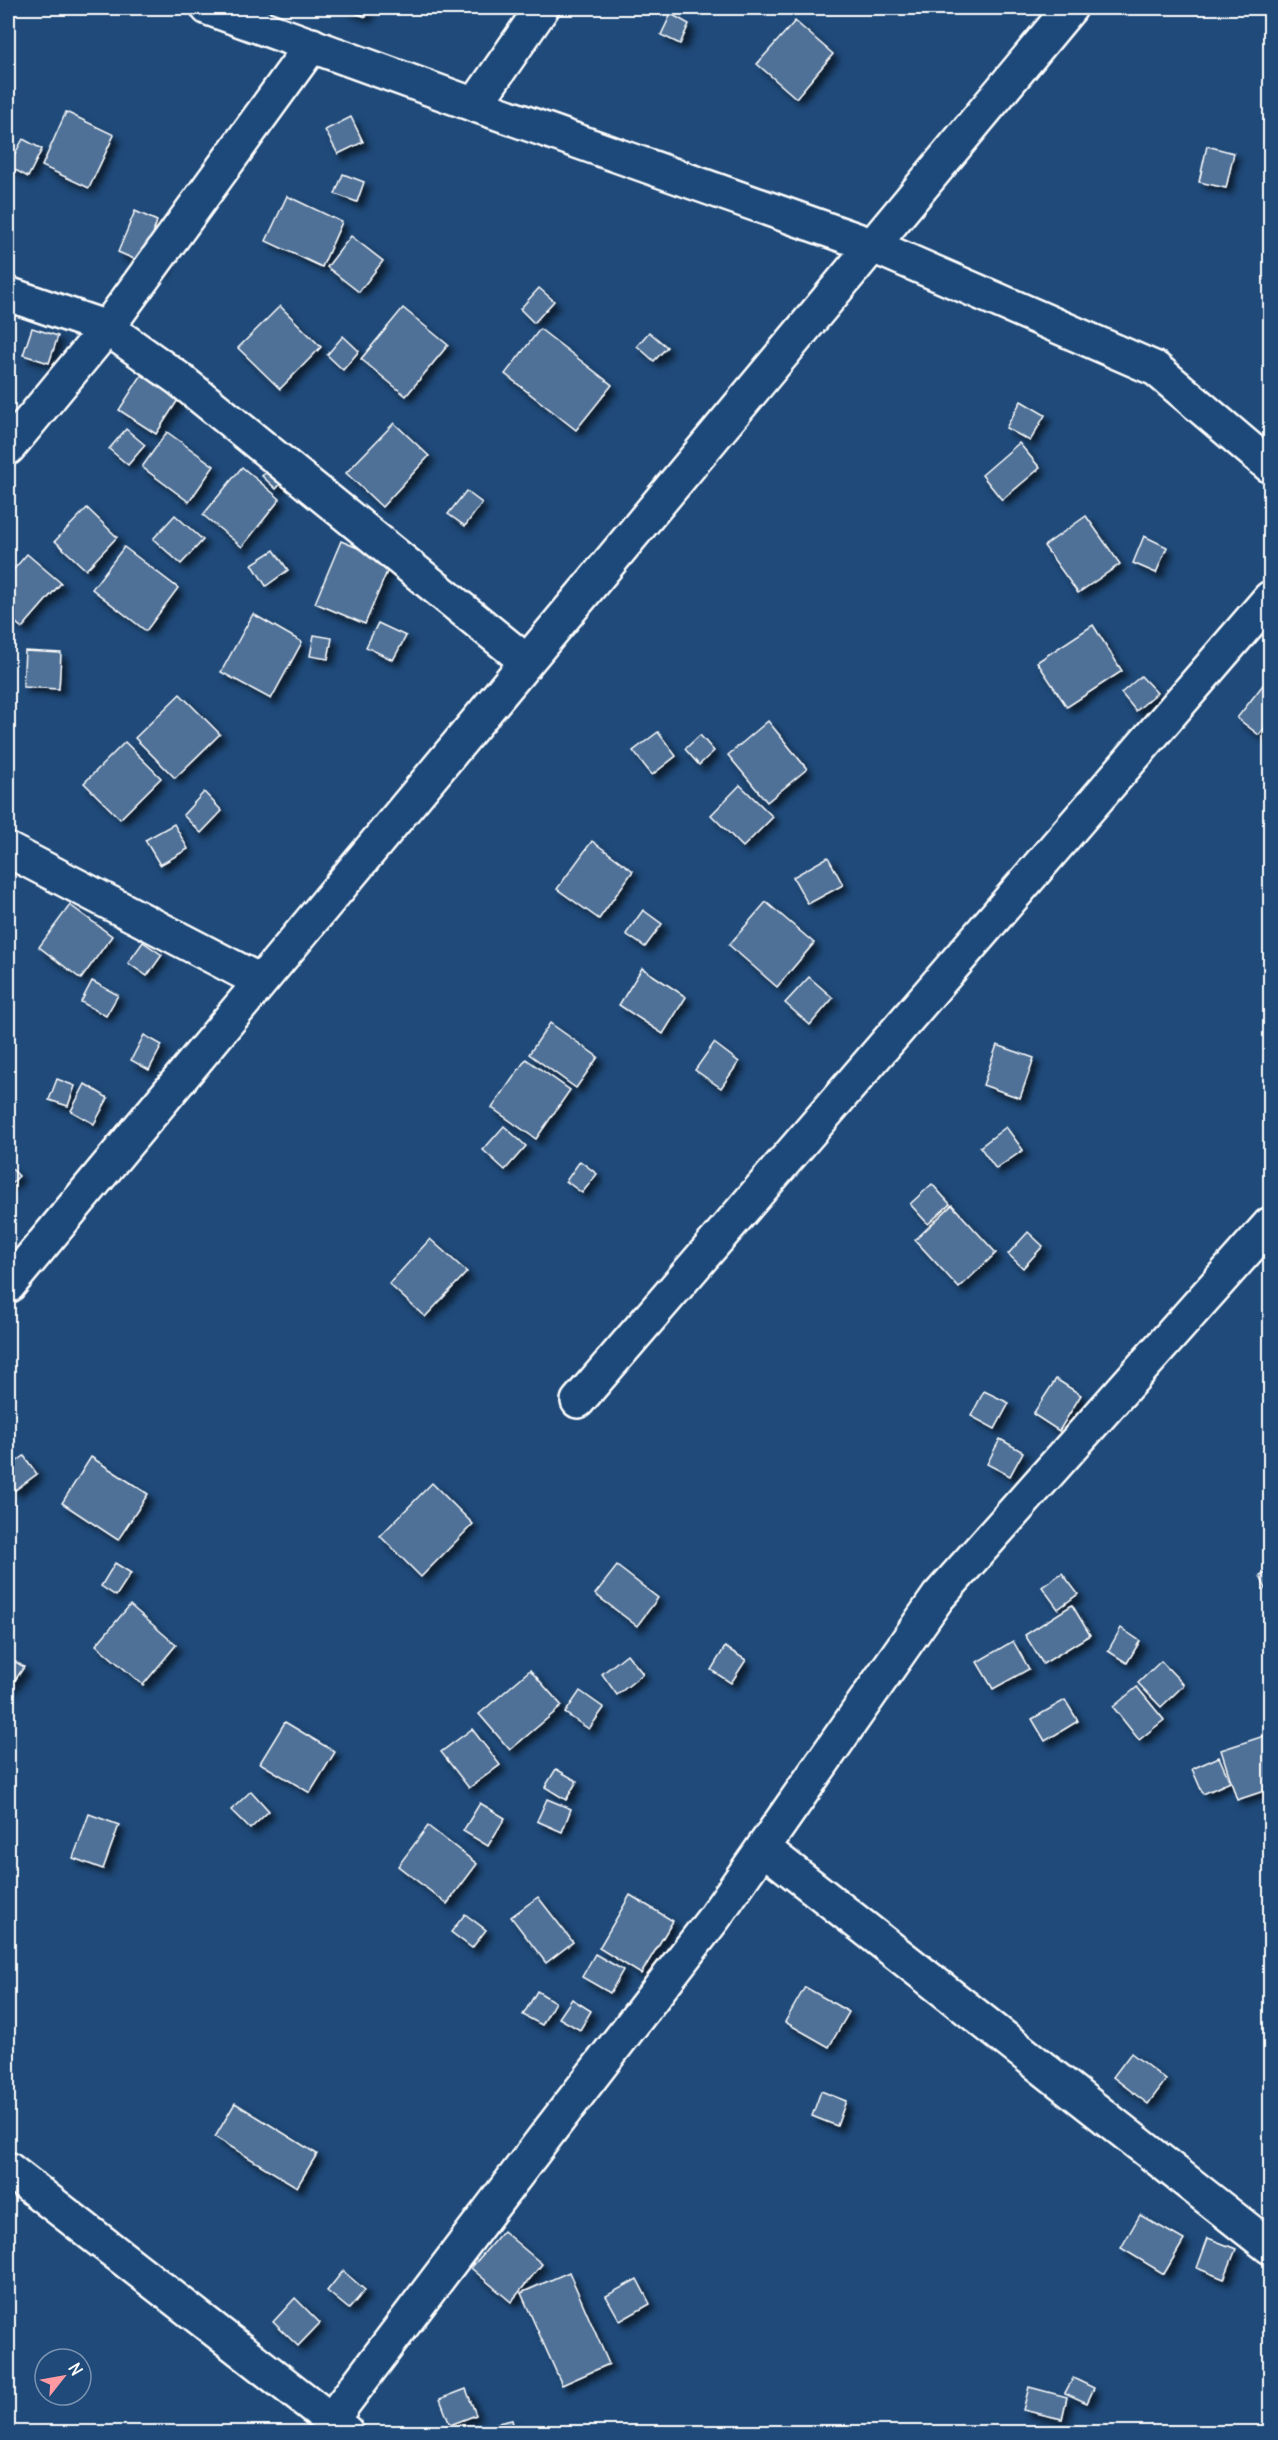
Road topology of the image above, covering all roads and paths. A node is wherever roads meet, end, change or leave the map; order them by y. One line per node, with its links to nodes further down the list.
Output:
1 (208, 8): 4 (street)
2 (542, 8): 5 (street)
3 (1070, 8): 6 (street)
4 (312, 45): 5 (street); 8 (street)
5 (475, 105): 6 (street)
6 (871, 245): 10 (street); 12 (street)
7 (8, 294): 8 (street)
8 (107, 328): 9 (street); 12 (street)
9 (8, 448)
10 (1270, 466)
11 (1270, 598): 17 (street)
12 (526, 661): 14 (street)
13 (8, 850): 14 (street)
14 (260, 981): 16 (street)
15 (1270, 1224): 18 (street)
16 (8, 1286)
17 (578, 1401)
18 (763, 1848): 20 (street); 21 (street)
19 (8, 2169): 21 (street)
20 (1270, 2247)
21 (338, 2426)

